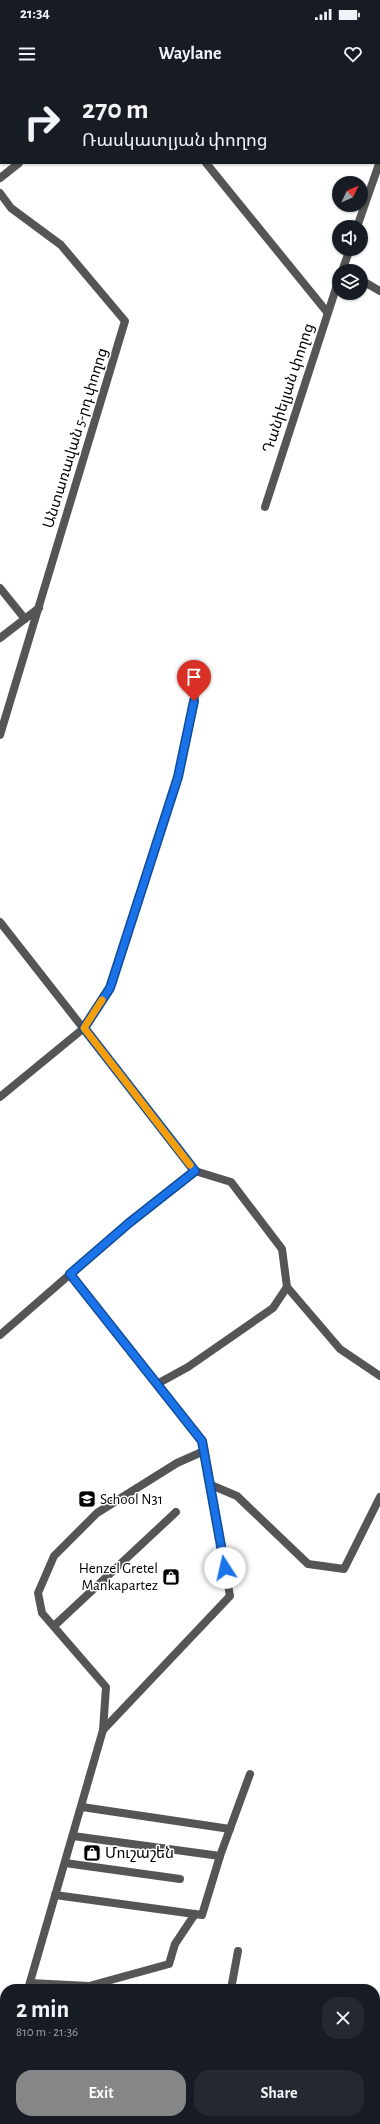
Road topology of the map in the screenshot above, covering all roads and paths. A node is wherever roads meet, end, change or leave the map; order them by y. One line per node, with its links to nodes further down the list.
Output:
1 (18, 164): 4 (street)
2 (207, 164): 10 (street)
3 (379, 164): 6 (street)
4 (0, 178)
5 (0, 193): 13 (street, Անտառավան 5-րդ փողոց)
6 (359, 220)
7 (368, 284): 8 (street)
8 (380, 291)
9 (332, 298): 10 (street, Դանիելյան փողոց)
10 (327, 312): 11 (street, Դանիելյան փողոց)
11 (264, 507)
12 (0, 588): 14 (street)
13 (39, 608): 14 (street); 17 (street, Անտառավան 5-րդ փողոց)
14 (25, 619): 15 (street)
15 (0, 638)
16 (197, 686): 19 (street)
17 (0, 735)
18 (0, 922): 19 (street)
19 (84, 1028): 20 (street); 21 (street)
20 (0, 1097)
21 (195, 1171): 22 (street); 23 (street)
22 (70, 1274): 24 (street); 26 (street)
23 (287, 1287): 25 (street); 26 (street)
24 (0, 1336)
25 (380, 1376)
26 (157, 1384): 27 (street)
27 (204, 1451): 28 (street); 31 (street)
28 (210, 1485): 29 (street); 32 (street)
29 (380, 1496)
30 (176, 1512): 31 (street)
31 (54, 1626): 32 (street)
32 (103, 1730): 34 (street)
33 (250, 1774): 35 (street)
34 (82, 1807): 35 (street); 36 (street)
35 (230, 1829): 37 (street)
36 (73, 1836): 37 (street); 38 (street)
37 (220, 1856): 41 (street)
38 (65, 1863): 39 (street); 40 (street)
39 (180, 1880)
40 (56, 1895): 41 (street); 43 (street)
41 (195, 1914): 44 (street)
42 (238, 1951): 45 (street)
43 (30, 1984)
44 (96, 1984)
45 (232, 1984)

